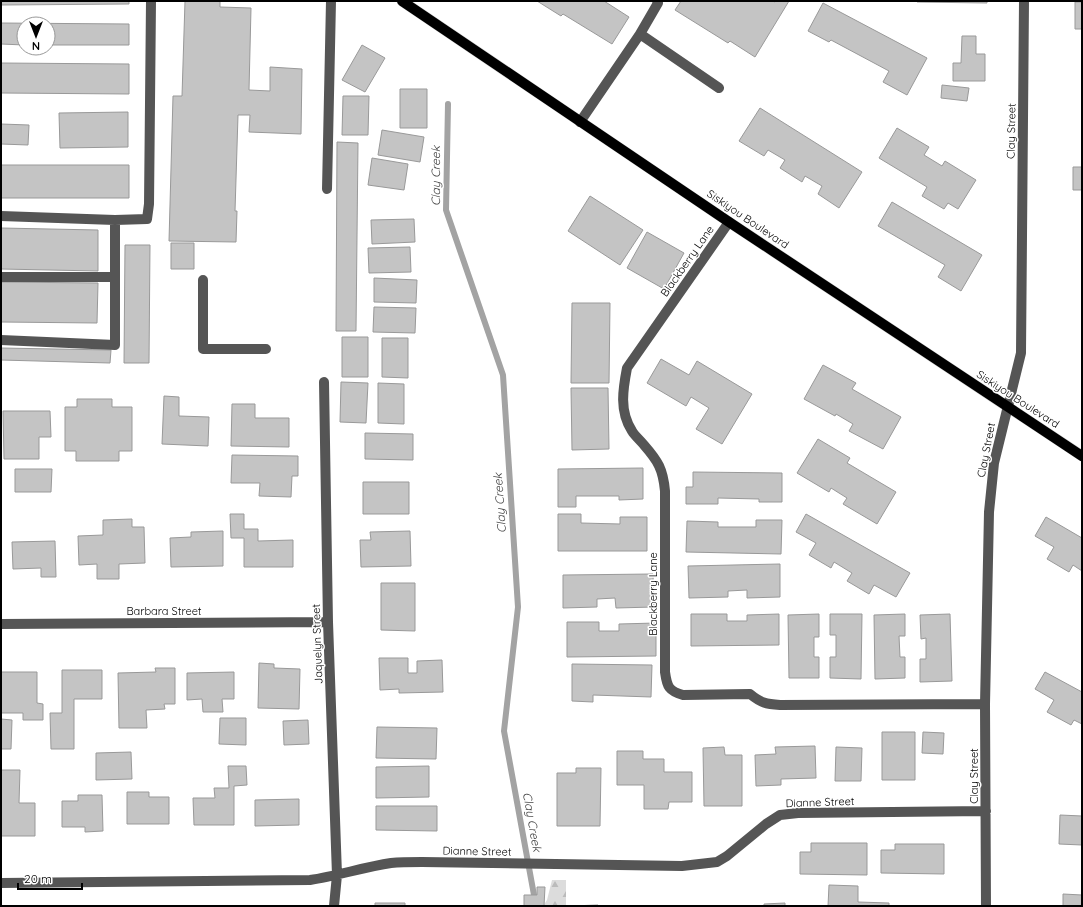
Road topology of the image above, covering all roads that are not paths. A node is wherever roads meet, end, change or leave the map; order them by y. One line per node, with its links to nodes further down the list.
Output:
1 (151, 1): 11 (street)
2 (332, 1): 9 (street)
3 (402, 1): 8 (main road, Siskiyou Boulevard)
4 (657, 1): 6 (street)
5 (1024, 1): 19 (street, Clay Street)
6 (640, 34): 7 (street); 8 (street)
7 (719, 88)
8 (580, 122): 12 (main road, Siskiyou Boulevard)
9 (326, 189)
10 (1, 216): 11 (street)
11 (115, 220): 14 (street)
12 (729, 222): 19 (main road, Siskiyou Boulevard); 23 (street, Blackberry Lane)
13 (1, 276): 14 (street)
14 (115, 277): 16 (street)
15 (203, 280): 17 (street)
16 (1, 340)
17 (266, 349)
18 (324, 382): 21 (street, Jaquelyn Street)
19 (1008, 406): 20 (main road, Siskiyou Boulevard); 23 (street, Clay Street)
20 (1082, 456)
21 (328, 622): 22 (street, Barbara Street); 25 (street, Jaquelyn Street)
22 (1, 624)
23 (985, 704): 24 (street, Clay Street)
24 (986, 811): 25 (street, Dianne Street); 28 (street, Clay Street)
25 (337, 875): 26 (street, Dianne Street); 27 (street, Jaquelyn Street)
26 (1, 883)
27 (334, 906)
28 (986, 906)

